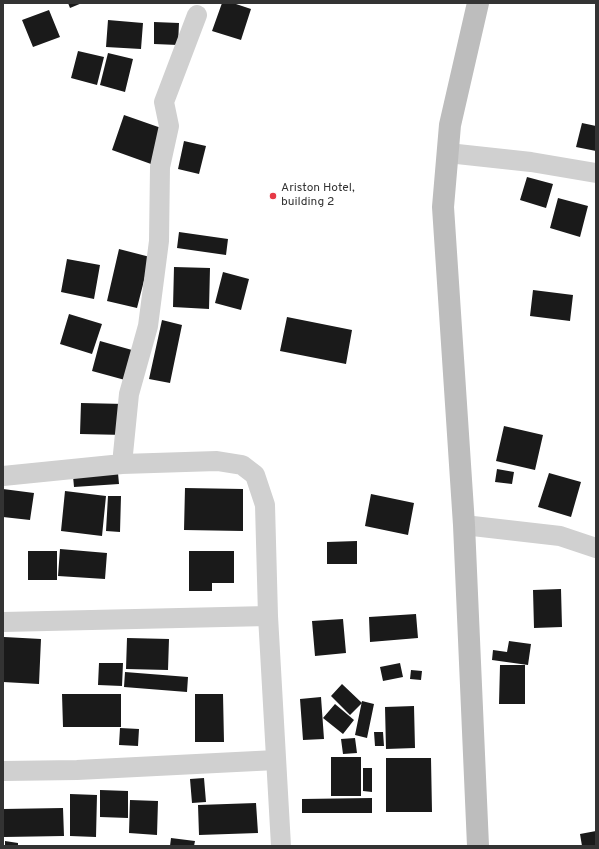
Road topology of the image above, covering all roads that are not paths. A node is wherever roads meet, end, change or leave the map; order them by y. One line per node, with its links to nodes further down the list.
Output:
1 (478, 3): 3 (street)
2 (197, 15): 5 (street)
3 (448, 153): 4 (street); 7 (street)
4 (596, 173)
5 (122, 464): 6 (street); 9 (street)
6 (3, 476)
7 (464, 525): 8 (street); 14 (street)
8 (596, 548)
9 (268, 616): 10 (street); 11 (street)
10 (3, 622)
11 (276, 760): 12 (street); 13 (street)
12 (3, 771)
13 (281, 846)
14 (478, 846)

